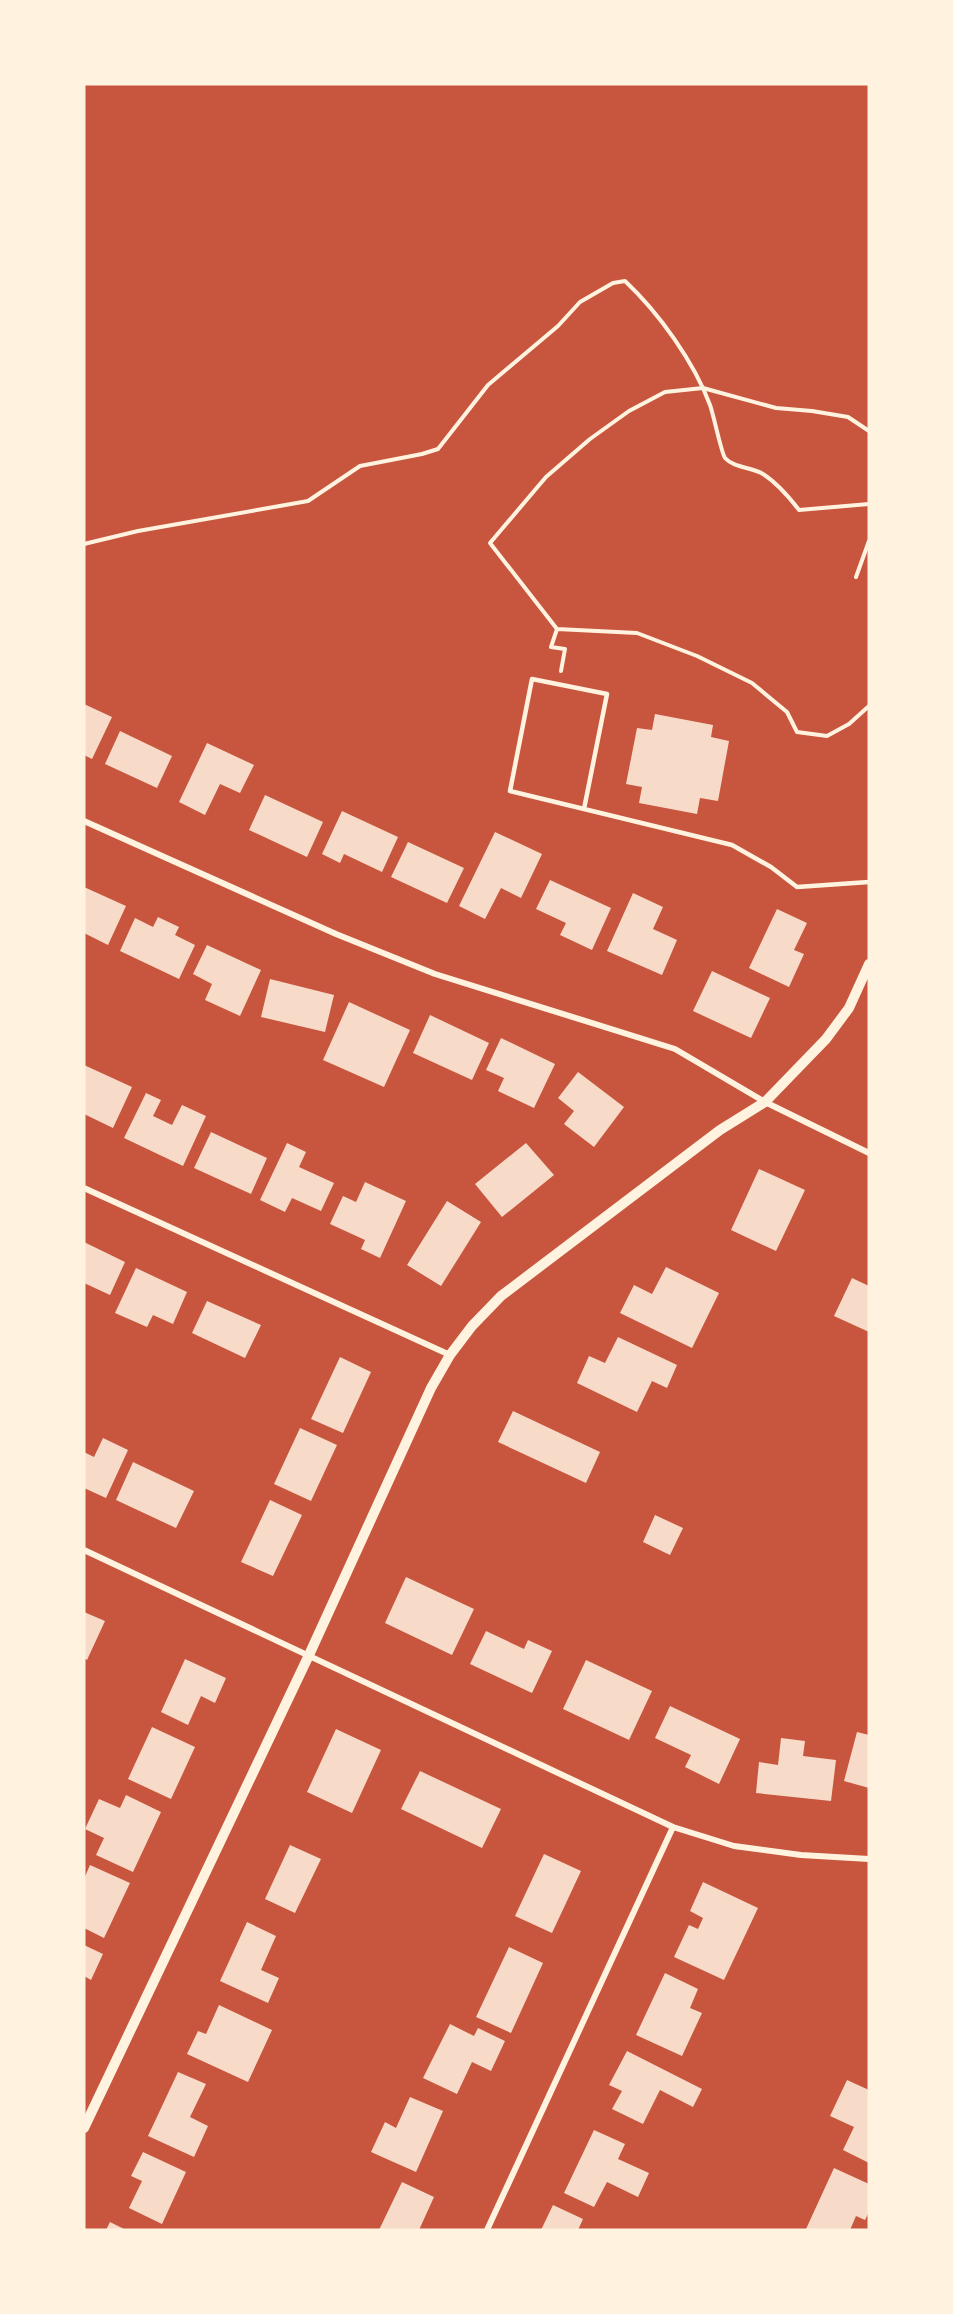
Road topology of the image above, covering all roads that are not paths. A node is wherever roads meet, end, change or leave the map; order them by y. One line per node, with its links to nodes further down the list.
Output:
1 (584, 809): 1 (lane); 3 (lane)
2 (84, 821): 5 (street)
3 (869, 882)
4 (869, 964): 5 (street)
5 (765, 1102): 6 (street); 8 (street)
6 (869, 1153)
7 (84, 1188): 8 (street)
8 (450, 1355): 10 (street)
9 (84, 1550): 10 (street)
10 (309, 1655): 11 (street); 13 (street)
11 (673, 1827): 12 (street); 14 (street)
12 (869, 1859)
13 (84, 2128)
14 (487, 2230)

